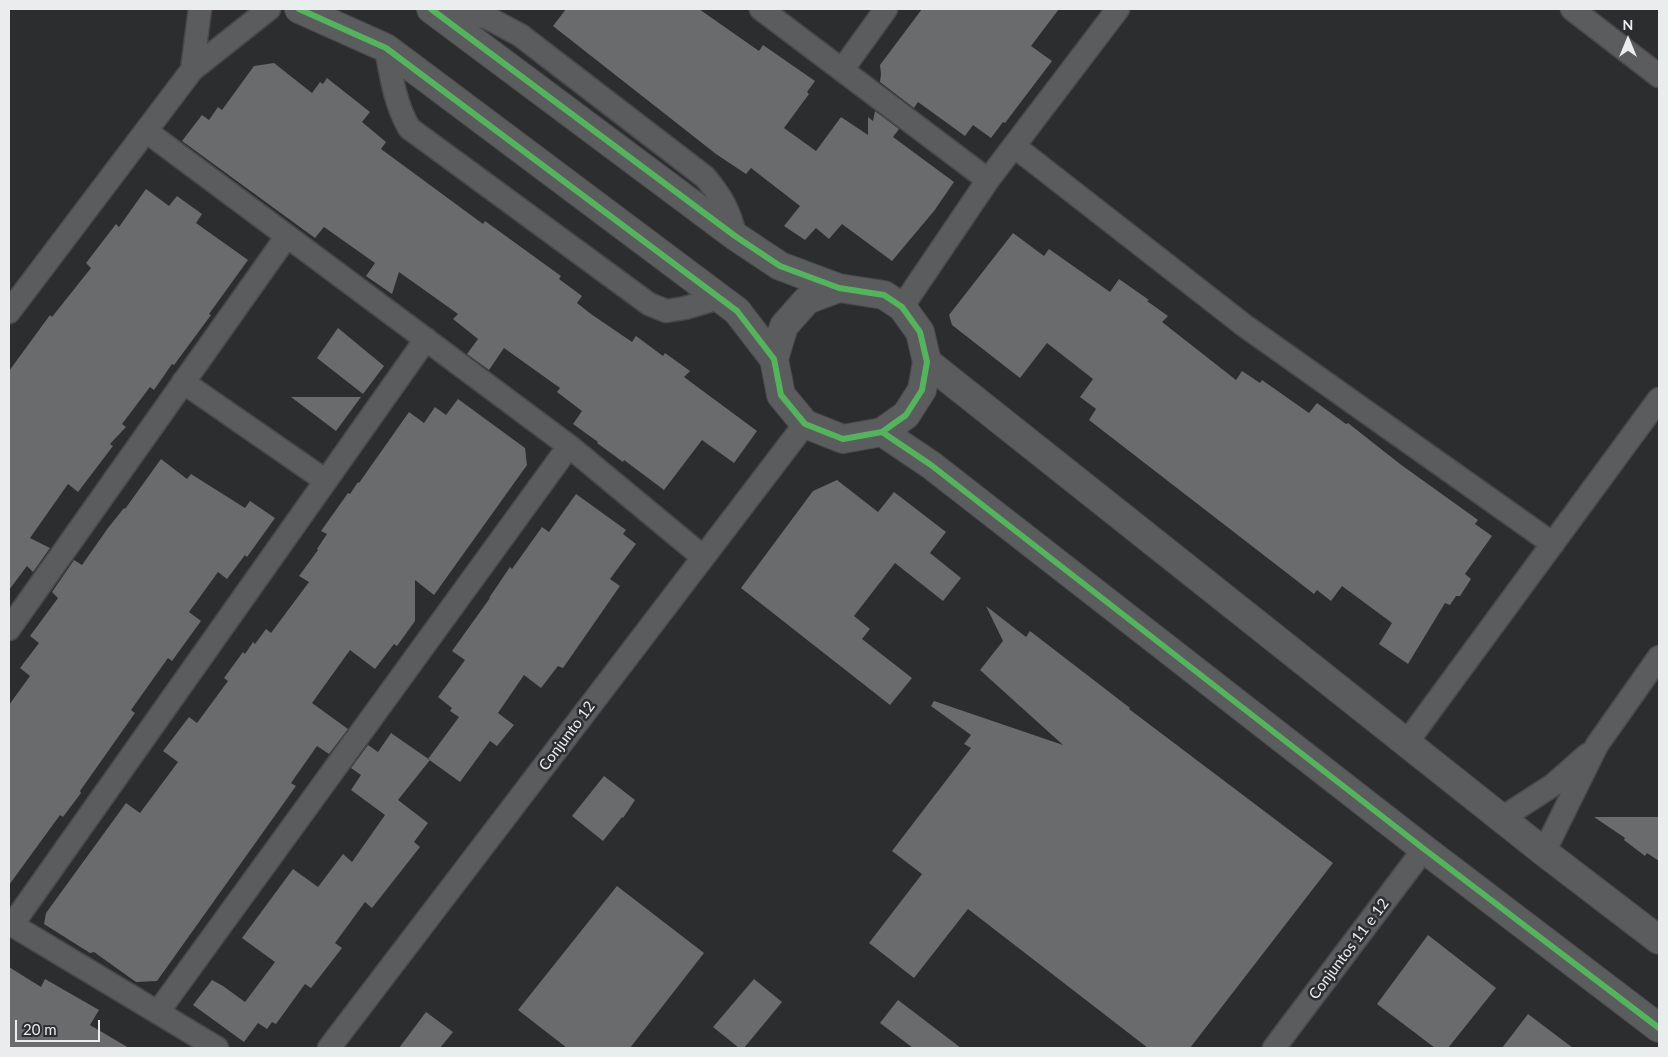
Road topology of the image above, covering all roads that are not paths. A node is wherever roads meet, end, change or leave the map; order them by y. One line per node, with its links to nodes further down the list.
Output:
1 (200, 9): 11 (street)
2 (269, 9): 11 (street)
3 (299, 9): 10 (street)
4 (432, 9): 18 (street)
5 (450, 9): 18 (street)
6 (761, 9): 12 (street)
7 (886, 9): 12 (street)
8 (1118, 9): 15 (street)
9 (1572, 9): 13 (street)
10 (386, 48): 20 (street); 20 (street)
11 (192, 70): 14 (street)
12 (842, 70): 16 (street)
13 (1659, 76)
14 (146, 131): 17 (street); 22 (street)
15 (1014, 146): 16 (street); 32 (street)
16 (988, 180): 21 (street)
17 (287, 236): 23 (street); 26 (street)
18 (735, 236): 19 (street)
19 (839, 288): 21 (street); 24 (street)
20 (719, 298): 24 (street)
21 (902, 308): 25 (street)
22 (10, 309)
23 (426, 339): 30 (street); 31 (street)
24 (774, 358): 28 (street)
25 (927, 362): 29 (street); 36 (street)
26 (183, 382): 31 (street); 34 (street)
27 (1659, 399): 32 (street)
28 (805, 424): 29 (street); 33 (street, Conjunto 12)
29 (882, 432): 39 (street)
30 (569, 446): 33 (street); 43 (street)
31 (326, 481): 41 (street)
32 (1553, 544): 36 (street)
33 (703, 557): 46 (street, Conjunto 12)
34 (9, 628)
35 (1659, 658): 37 (street)
36 (1407, 742): 38 (street)
37 (1597, 745): 38 (street); 40 (street)
38 (1502, 818): 40 (street)
39 (1424, 849): 44 (street); 47 (street, Conjuntos 11 e 12)
40 (1544, 852): 42 (street)
41 (11, 924): 43 (street)
42 (1659, 940)
43 (158, 1012): 45 (street)
44 (1659, 1028)
45 (217, 1048)
46 (329, 1048)
47 (1274, 1048)

